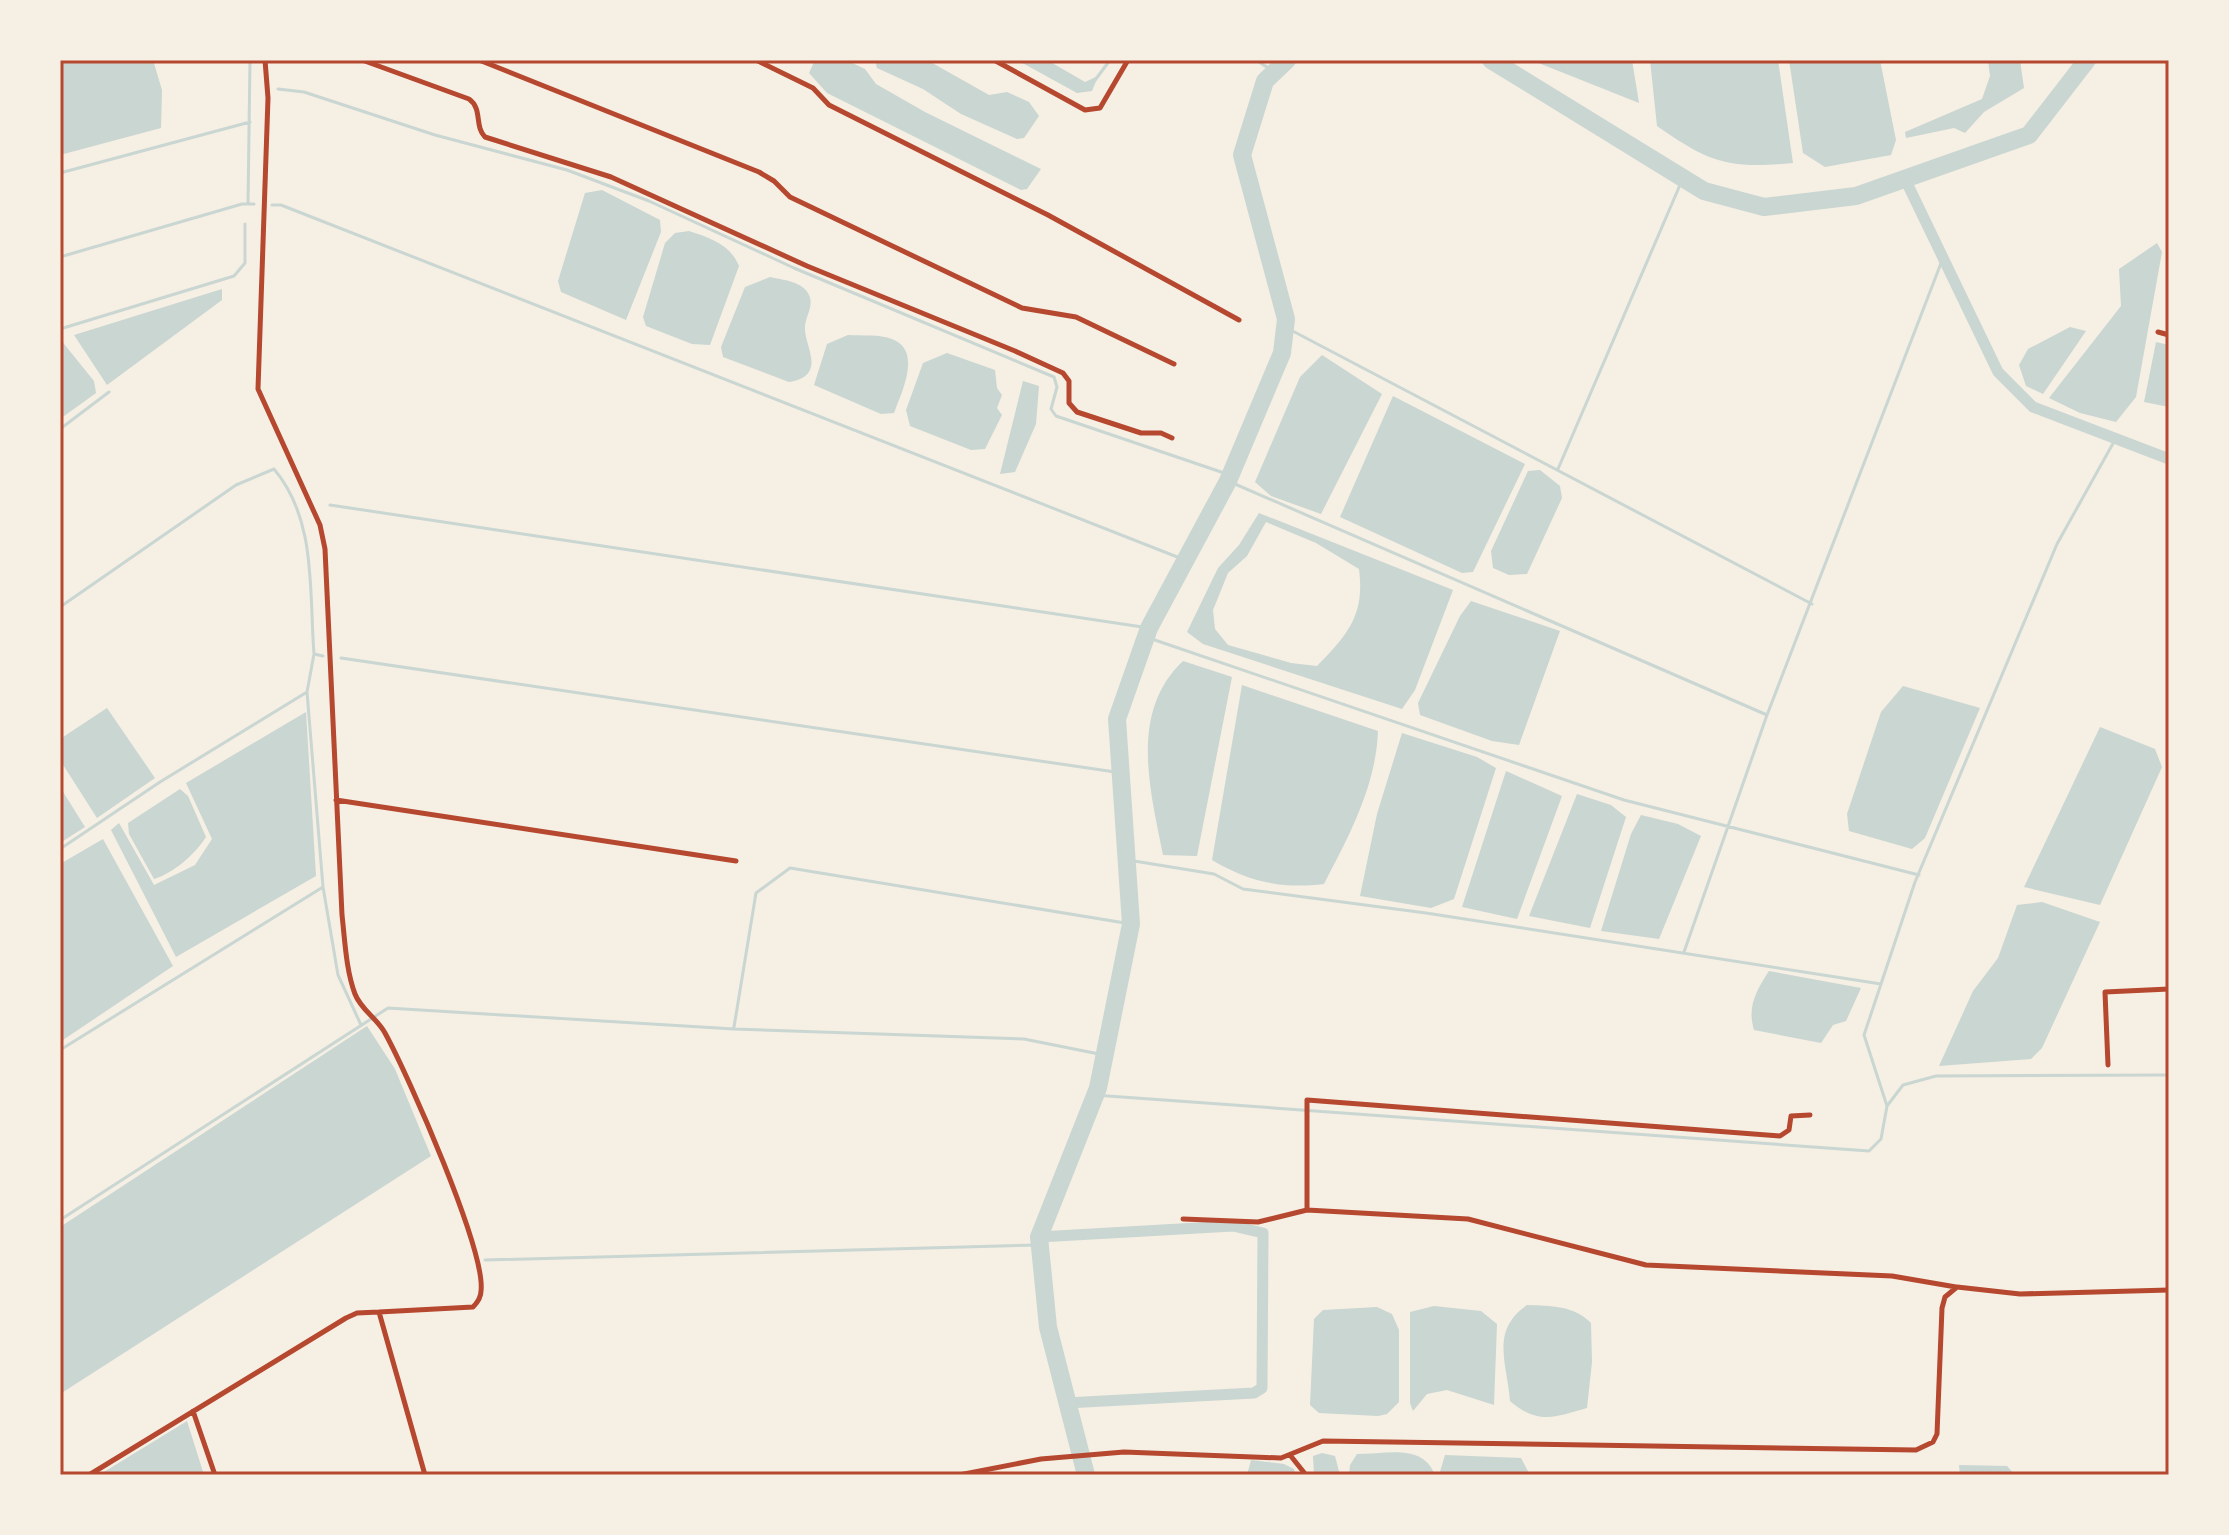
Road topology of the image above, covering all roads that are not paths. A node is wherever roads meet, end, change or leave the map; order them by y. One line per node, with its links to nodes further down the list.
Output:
1 (265, 60): 12 (street)
2 (362, 60): 11 (street)
3 (479, 60): 10 (street)
4 (756, 60): 7 (street)
5 (994, 60): 6 (street)
6 (1128, 60)
7 (1239, 320)
8 (2158, 332): 9 (street)
9 (2169, 335)
10 (1174, 364)
11 (1172, 438)
12 (336, 800): 13 (street); 21 (street)
13 (736, 861)
14 (2169, 989): 15 (street)
15 (2108, 1065)
16 (1810, 1115): 17 (street)
17 (1307, 1210): 18 (street); 19 (street)
18 (1183, 1219)
19 (1957, 1287): 20 (street); 23 (street)
20 (2169, 1290)
21 (379, 1312): 22 (street); 26 (street)
22 (193, 1411): 24 (street); 25 (street)
23 (1290, 1455): 27 (street); 28 (street)
24 (89, 1475)
25 (215, 1475)
26 (425, 1475)
27 (959, 1475)
28 (1306, 1475)

